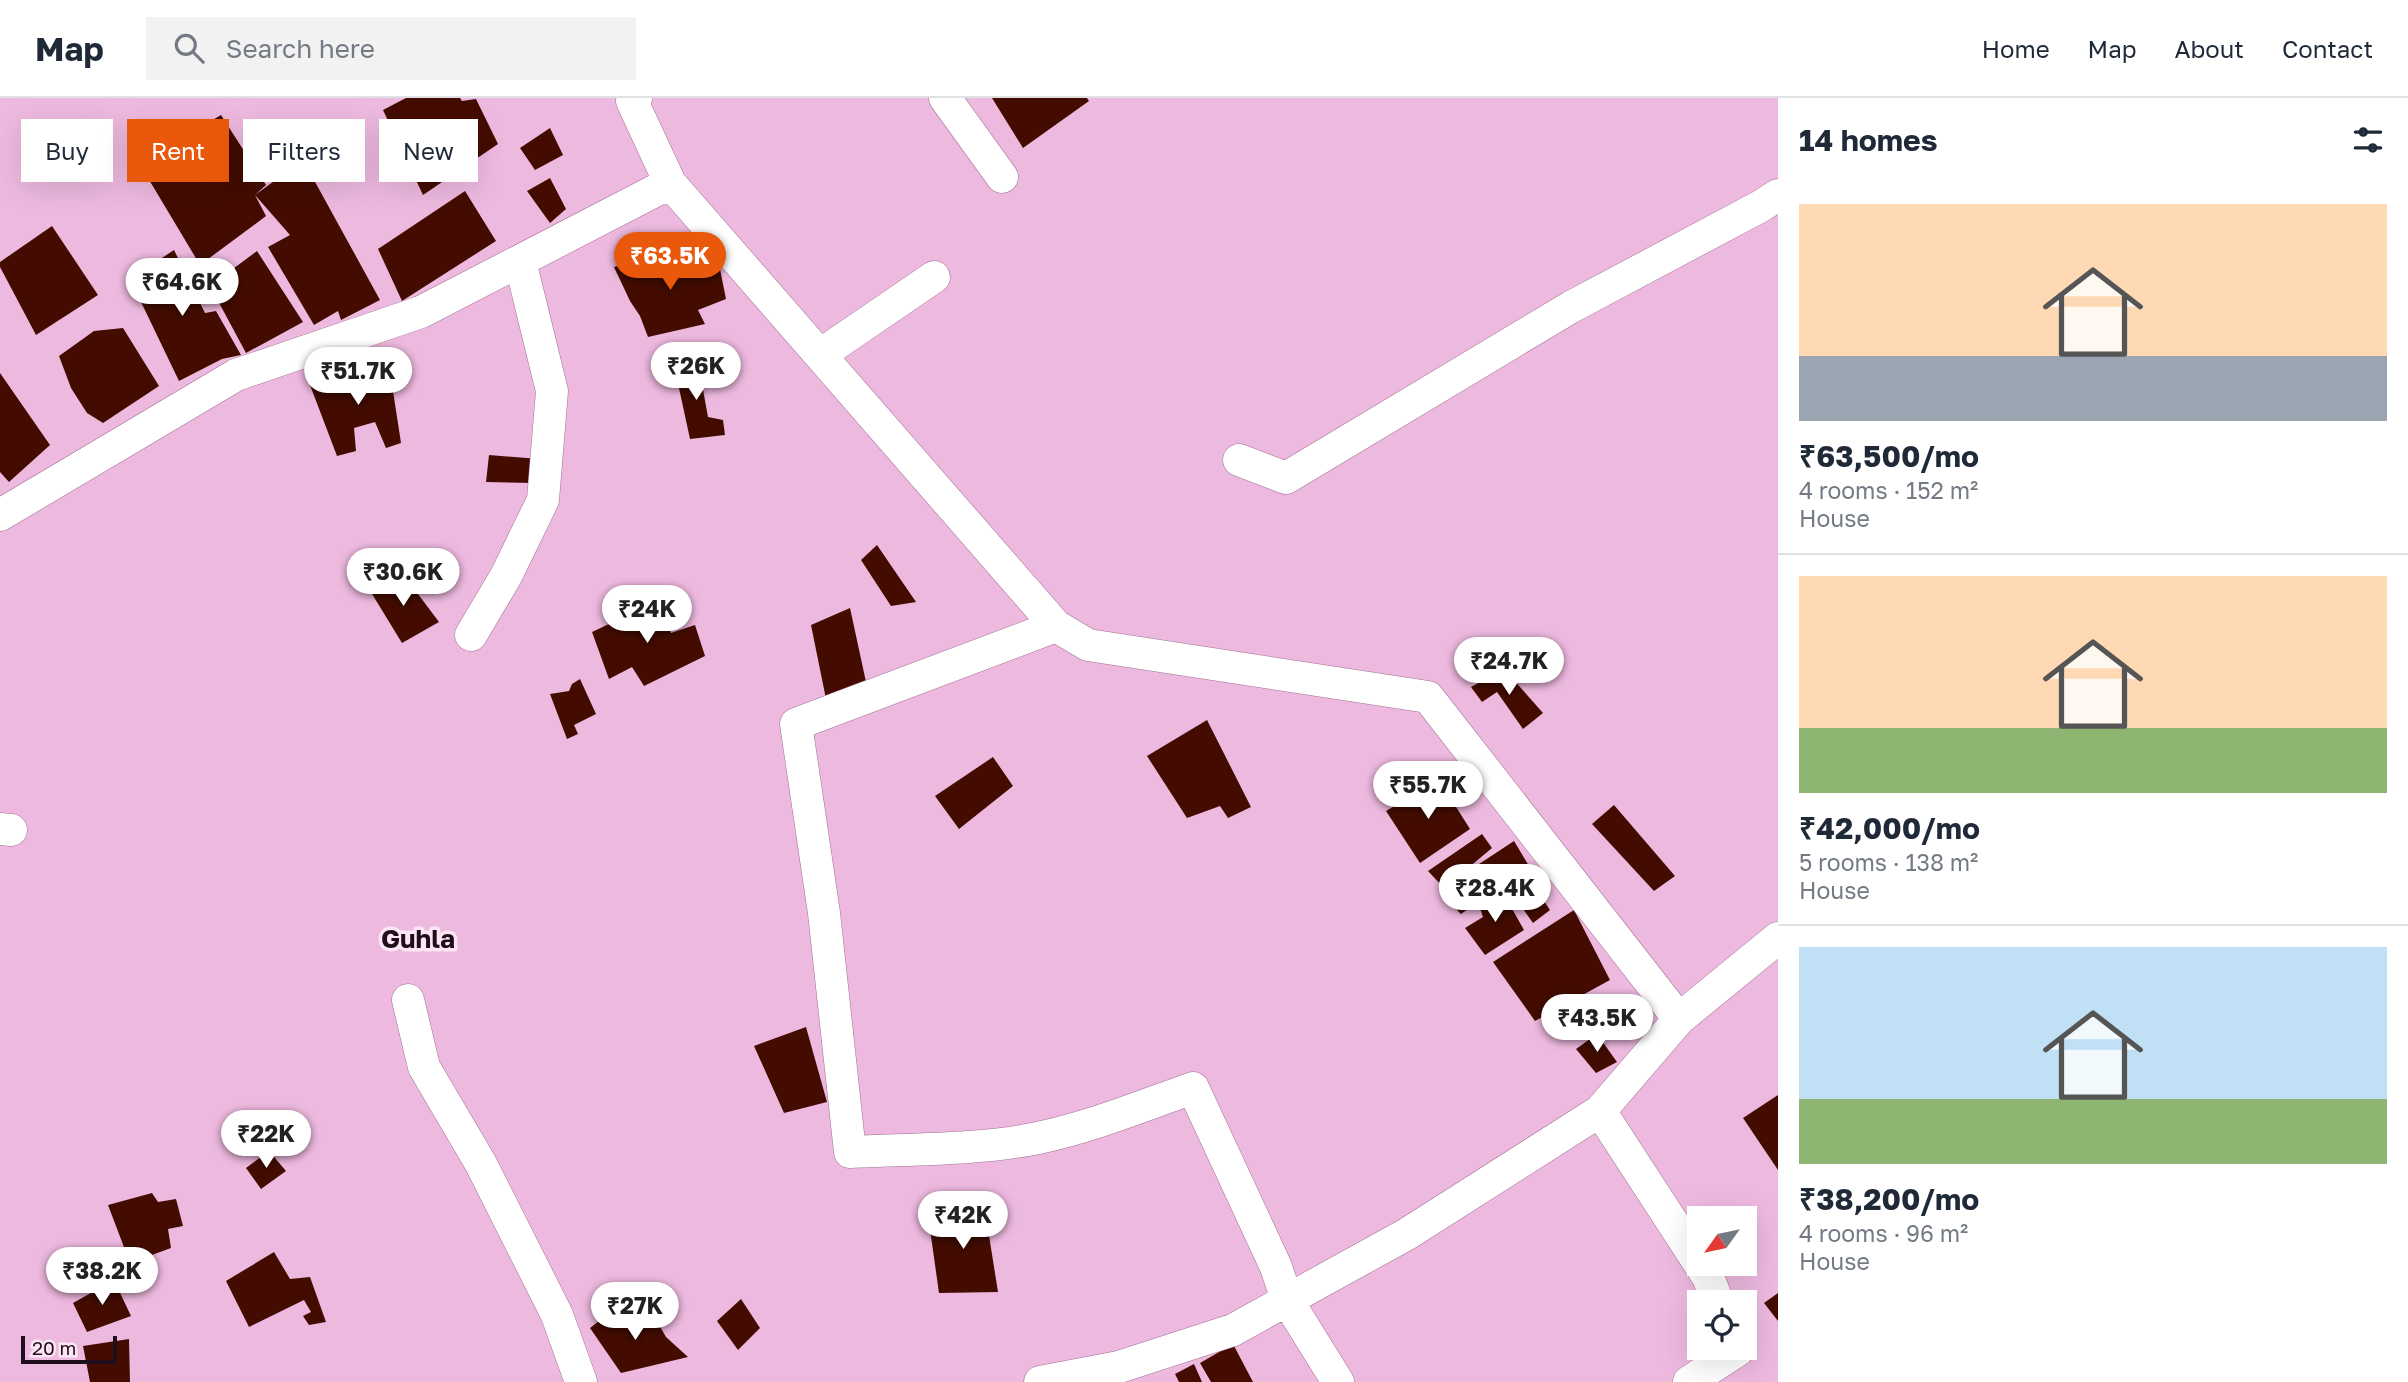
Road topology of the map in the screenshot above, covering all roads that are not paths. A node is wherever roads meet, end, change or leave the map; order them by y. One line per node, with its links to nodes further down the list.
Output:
1 (636, 98): 4 (street)
2 (944, 98): 3 (street)
3 (1002, 177)
4 (670, 183): 6 (street); 8 (street)
5 (1778, 195): 9 (street)
6 (520, 261): 10 (street); 12 (street)
7 (934, 276): 8 (street)
8 (820, 355): 11 (street)
9 (1240, 460)
10 (0, 515)
11 (1056, 626): 15 (street); 18 (street)
12 (471, 635)
13 (1778, 938): 15 (street)
14 (408, 1000): 20 (street)
15 (1679, 1019): 16 (street)
16 (1600, 1111): 17 (street); 18 (street)
17 (1713, 1290)
18 (1287, 1300): 21 (street); 22 (street)
19 (1723, 1360): 23 (street)
20 (581, 1382)
21 (1040, 1382)
22 (1338, 1382)
23 (1689, 1382)

